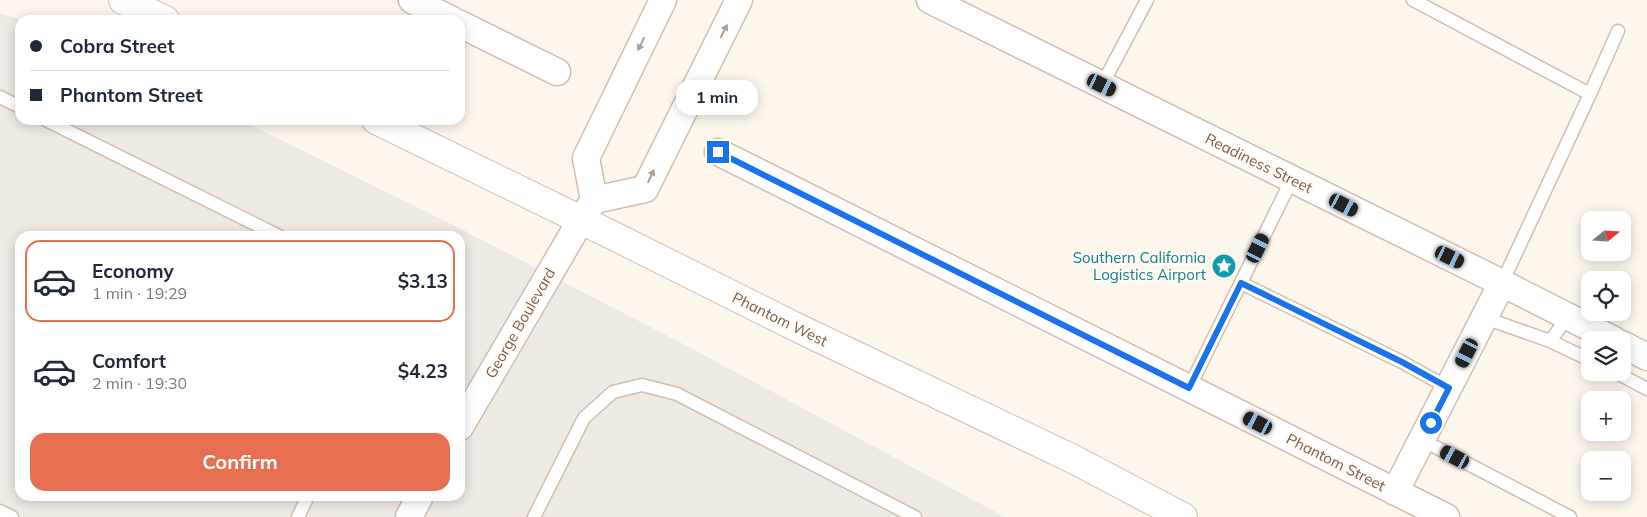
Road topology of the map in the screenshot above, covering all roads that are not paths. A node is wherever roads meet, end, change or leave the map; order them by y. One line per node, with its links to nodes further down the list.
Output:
1 (123, 0): 8 (street)
2 (412, 0): 9 (street)
3 (663, 0): 21 (street, one-way to 21)
4 (739, 0): 21 (street, one-way to 4)
5 (930, 0): 13 (street, Readiness Street)
6 (1147, 0): 13 (lane)
7 (1413, 0): 14 (lane)
8 (154, 15)
9 (442, 15)
10 (465, 26): 12 (street)
11 (1618, 32): 14 (lane)
12 (557, 72)
13 (1102, 85): 20 (street, Readiness Street)
14 (1590, 94): 24 (lane)
15 (0, 97): 16 (lane)
16 (15, 104)
17 (56, 125): 22 (lane)
18 (388, 125): 21 (street, Phantom West)
19 (718, 152): 33 (street, Phantom Street)
20 (1292, 179): 23 (lane); 24 (street, Readiness Street)
21 (588, 210): 36 (street, George Boulevard); 47 (street, Phantom West)
22 (269, 231)
23 (1241, 283): 33 (lane); 34 (lane)
24 (1502, 283): 25 (street, Readiness Street); 26 (street)
25 (1568, 317): 27 (street, Readiness Street); 28 (lane)
26 (1485, 318): 28 (lane); 34 (street)
27 (1596, 331)
28 (1550, 341): 30 (lane)
29 (1631, 349): 31 (street)
30 (1581, 356)
31 (1647, 357)
32 (1631, 380): 35 (lane)
33 (1189, 388): 38 (street, Phantom Street)
34 (1449, 388): 37 (street)
35 (1647, 388)
36 (465, 419)
37 (1422, 440): 38 (street); 49 (lane)
38 (1396, 492): 48 (street, Phantom Street)
39 (306, 501): 43 (lane)
40 (417, 501): 44 (street)
41 (0, 511): 42 (lane)
42 (12, 517)
43 (298, 517)
44 (409, 517)
45 (534, 517): 46 (lane)
46 (915, 517)
47 (1183, 517)
48 (1446, 517)
49 (1570, 517)

